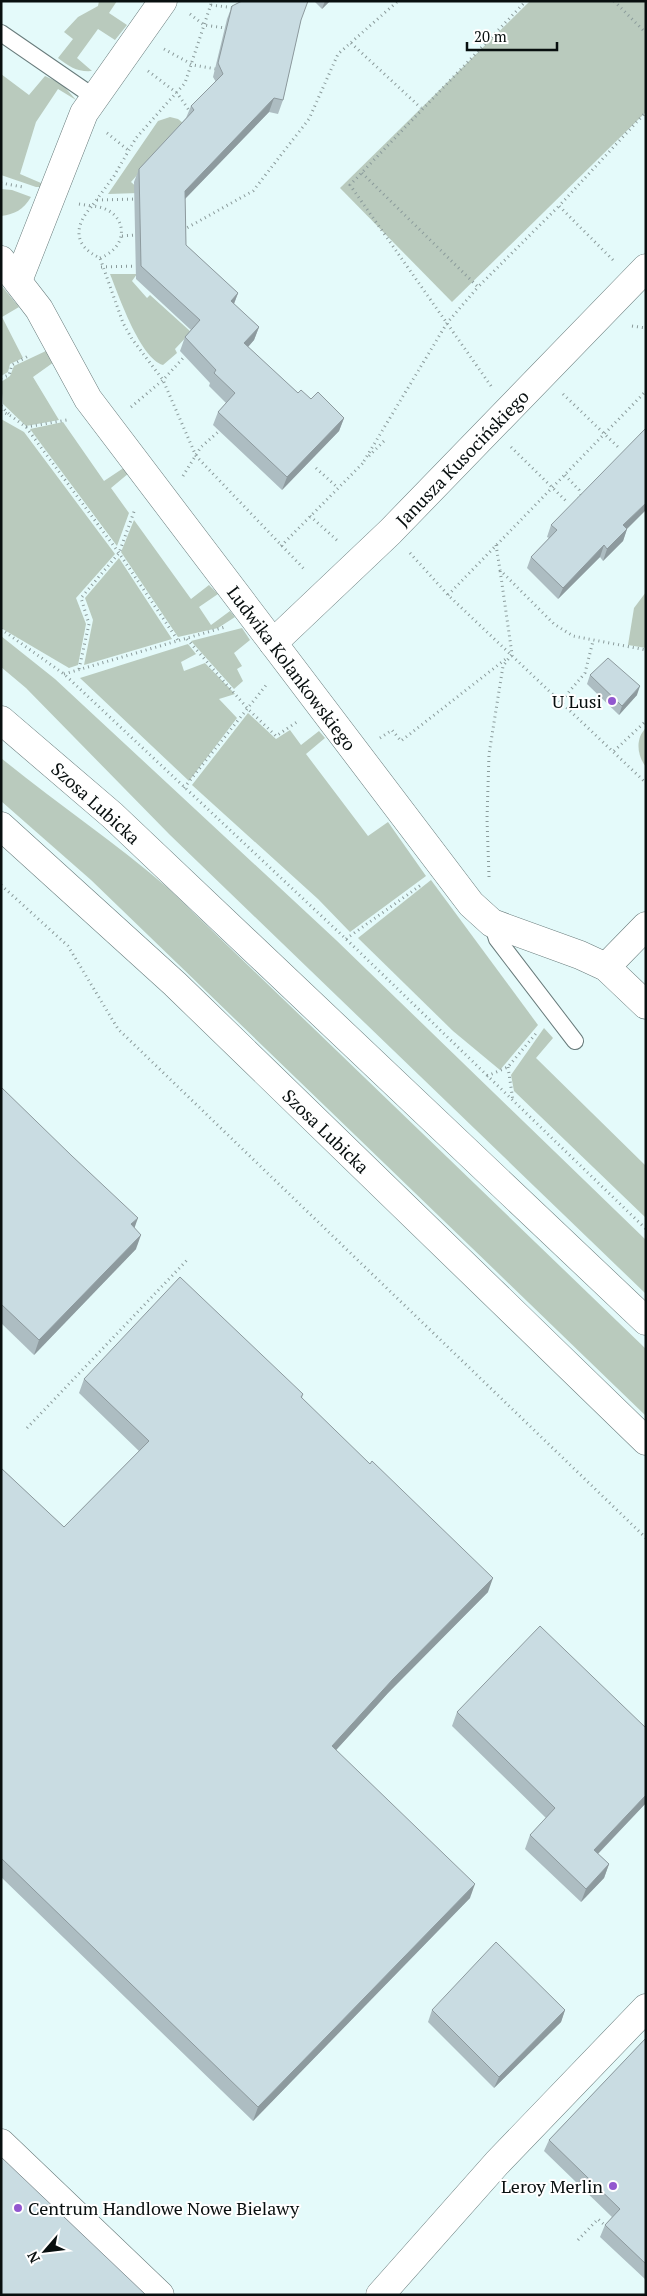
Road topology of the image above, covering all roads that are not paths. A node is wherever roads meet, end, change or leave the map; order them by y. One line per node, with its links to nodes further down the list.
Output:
1 (162, 1): 3 (street)
2 (1, 33): 3 (lane)
3 (94, 97): 4 (street)
4 (10, 270): 6 (street, Ludwika Kolankowskiego)
5 (640, 278): 6 (street, Janusza Kusocińskiego)
6 (279, 651): 9 (street, Ludwika Kolankowskiego)
7 (1, 720): 14 (street, Szosa Lubicka)
8 (1, 826): 15 (street, Szosa Lubicka)
9 (492, 923): 11 (street, Ludwika Kolankowskiego); 13 (lane)
10 (646, 926): 11 (street)
11 (606, 967): 12 (street, Ludwika Kolankowskiego)
12 (646, 1005)
13 (574, 1041)
14 (646, 1321)
15 (646, 1441)
16 (646, 2008): 19 (street)
17 (1, 2143): 18 (street)
18 (160, 2295)
19 (380, 2295)

